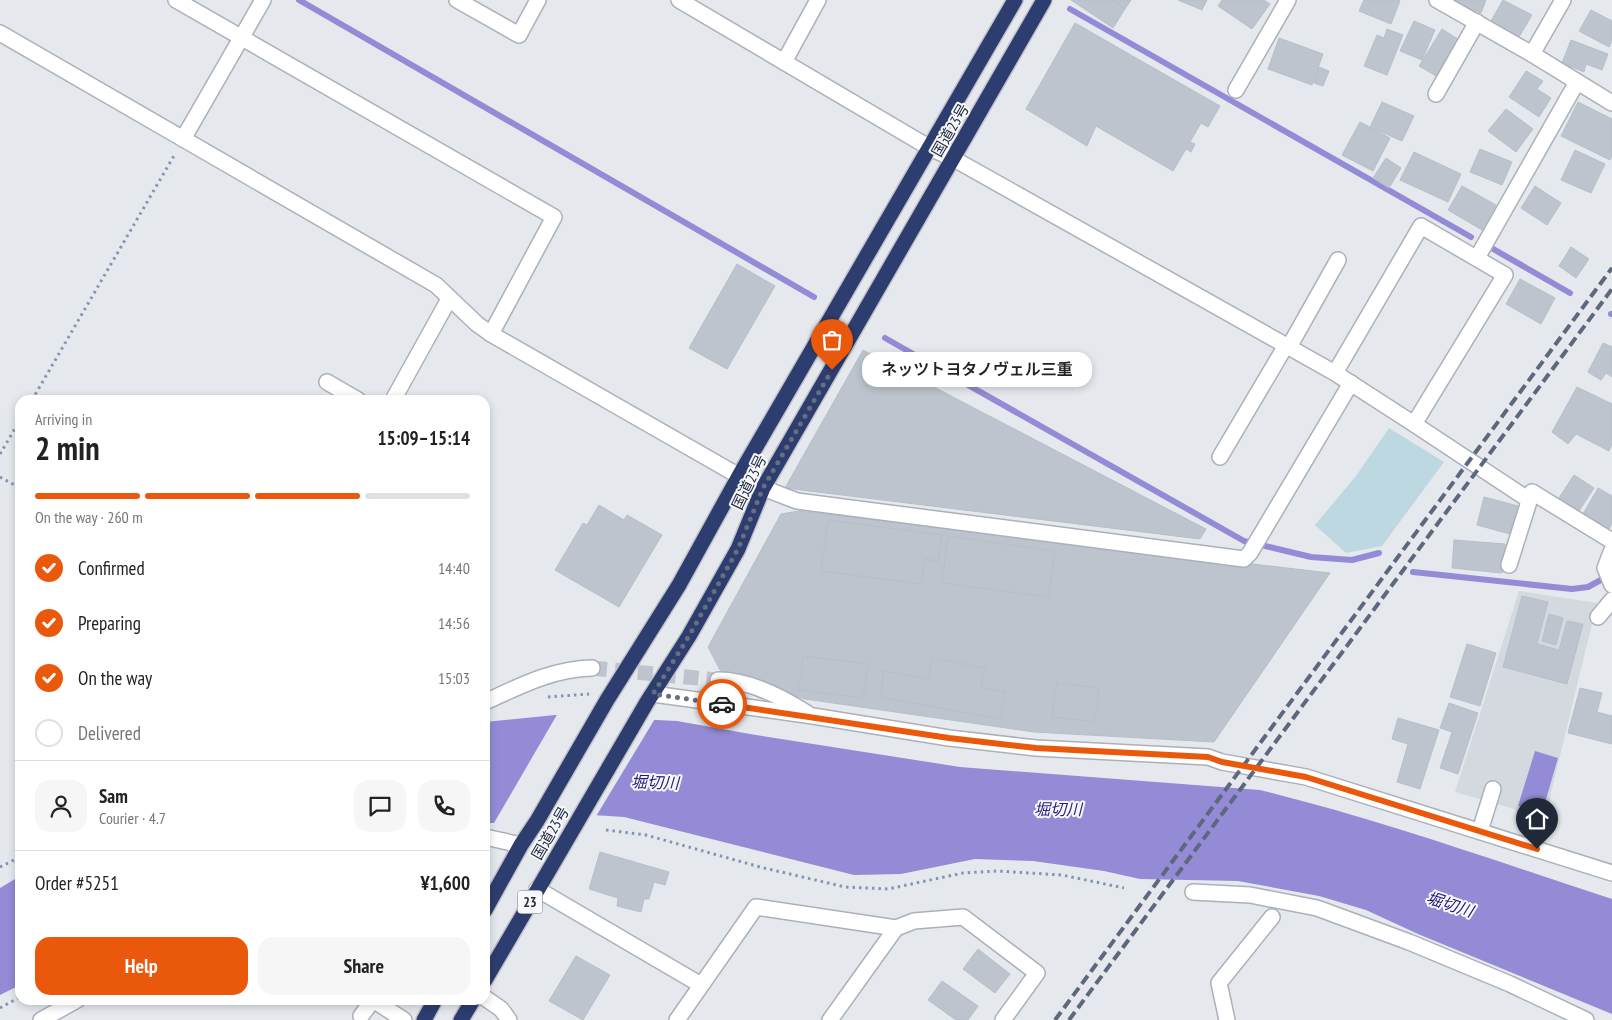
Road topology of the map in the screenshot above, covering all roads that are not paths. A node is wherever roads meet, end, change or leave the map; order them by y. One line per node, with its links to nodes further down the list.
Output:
1 (176, 0): 14 (street)
2 (263, 0): 14 (street)
3 (456, 0): 4 (street)
4 (538, 0)
5 (818, 0): 16 (street)
6 (1015, 0): 22 (highway, 国道23号 / 23)
7 (1044, 0): 23 (highway, 国道23号 / 23)
8 (1288, 0): 18 (street)
9 (1437, 0): 12 (street)
10 (1563, 0): 15 (street)
11 (685, 1): 16 (street)
12 (1476, 22): 15 (street); 19 (street)
13 (0, 33): 21 (street)
14 (242, 37): 21 (street); 27 (street)
15 (1532, 54): 17 (street)
16 (784, 62): 22 (street)
17 (1577, 82): 20 (street); 24 (street)
18 (1236, 90)
19 (1436, 94)
20 (1612, 103)
21 (183, 139): 26 (street)
22 (930, 148): 23 (street); 36 (highway, 国道23号 / 23)
23 (954, 158): 28 (street); 37 (highway, 国道23号 / 23)
24 (1478, 258): 29 (street); 34 (street)
25 (1338, 260): 28 (street)
26 (450, 299): 27 (street); 33 (street)
27 (491, 334): 36 (street)
28 (1287, 347): 29 (street); 35 (street)
29 (1335, 373): 31 (street)
30 (327, 382): 32 (street)
31 (1351, 383): 34 (street); 37 (street)
32 (349, 395)
33 (396, 395)
34 (1414, 424): 38 (street)
35 (1220, 457)
36 (739, 476): 37 (street); 53 (highway, 国道23号 / 23)
37 (763, 488): 47 (highway, 国道23号 / 23)
38 (1530, 500): 39 (street); 41 (street)
39 (1612, 541)
40 (1612, 550): 42 (street)
41 (1509, 565)
42 (1612, 585)
43 (1612, 600): 44 (street)
44 (1598, 616)
45 (592, 668): 48 (street)
46 (718, 680): 49 (street)
47 (650, 698): 49 (street); 55 (highway, 国道23号 / 23)
48 (490, 700)
49 (813, 716): 51 (street)
50 (1493, 789): 51 (street)
51 (1480, 831): 54 (street)
52 (490, 838): 53 (street)
53 (520, 845): 57 (highway, 国道23号 / 23)
54 (1612, 873)
55 (538, 889): 60 (highway, 国道23号 / 23); 61 (street)
56 (1193, 892): 78 (street)
57 (490, 901)
58 (1272, 918): 77 (street)
59 (896, 928): 61 (street); 75 (street); 76 (street)
60 (490, 971)
61 (701, 985): 74 (street)
62 (490, 1003): 69 (street)
63 (68, 1005): 70 (street)
64 (369, 1005): 68 (street)
65 (381, 1005): 71 (street)
66 (432, 1005): 72 (highway)
67 (470, 1005): 73 (highway)
68 (361, 1016)
69 (504, 1018)
70 (41, 1020)
71 (404, 1020)
72 (424, 1020)
73 (461, 1020)
74 (676, 1020)
75 (830, 1020)
76 (1003, 1020)
77 (1227, 1020)
78 (1586, 1020)

